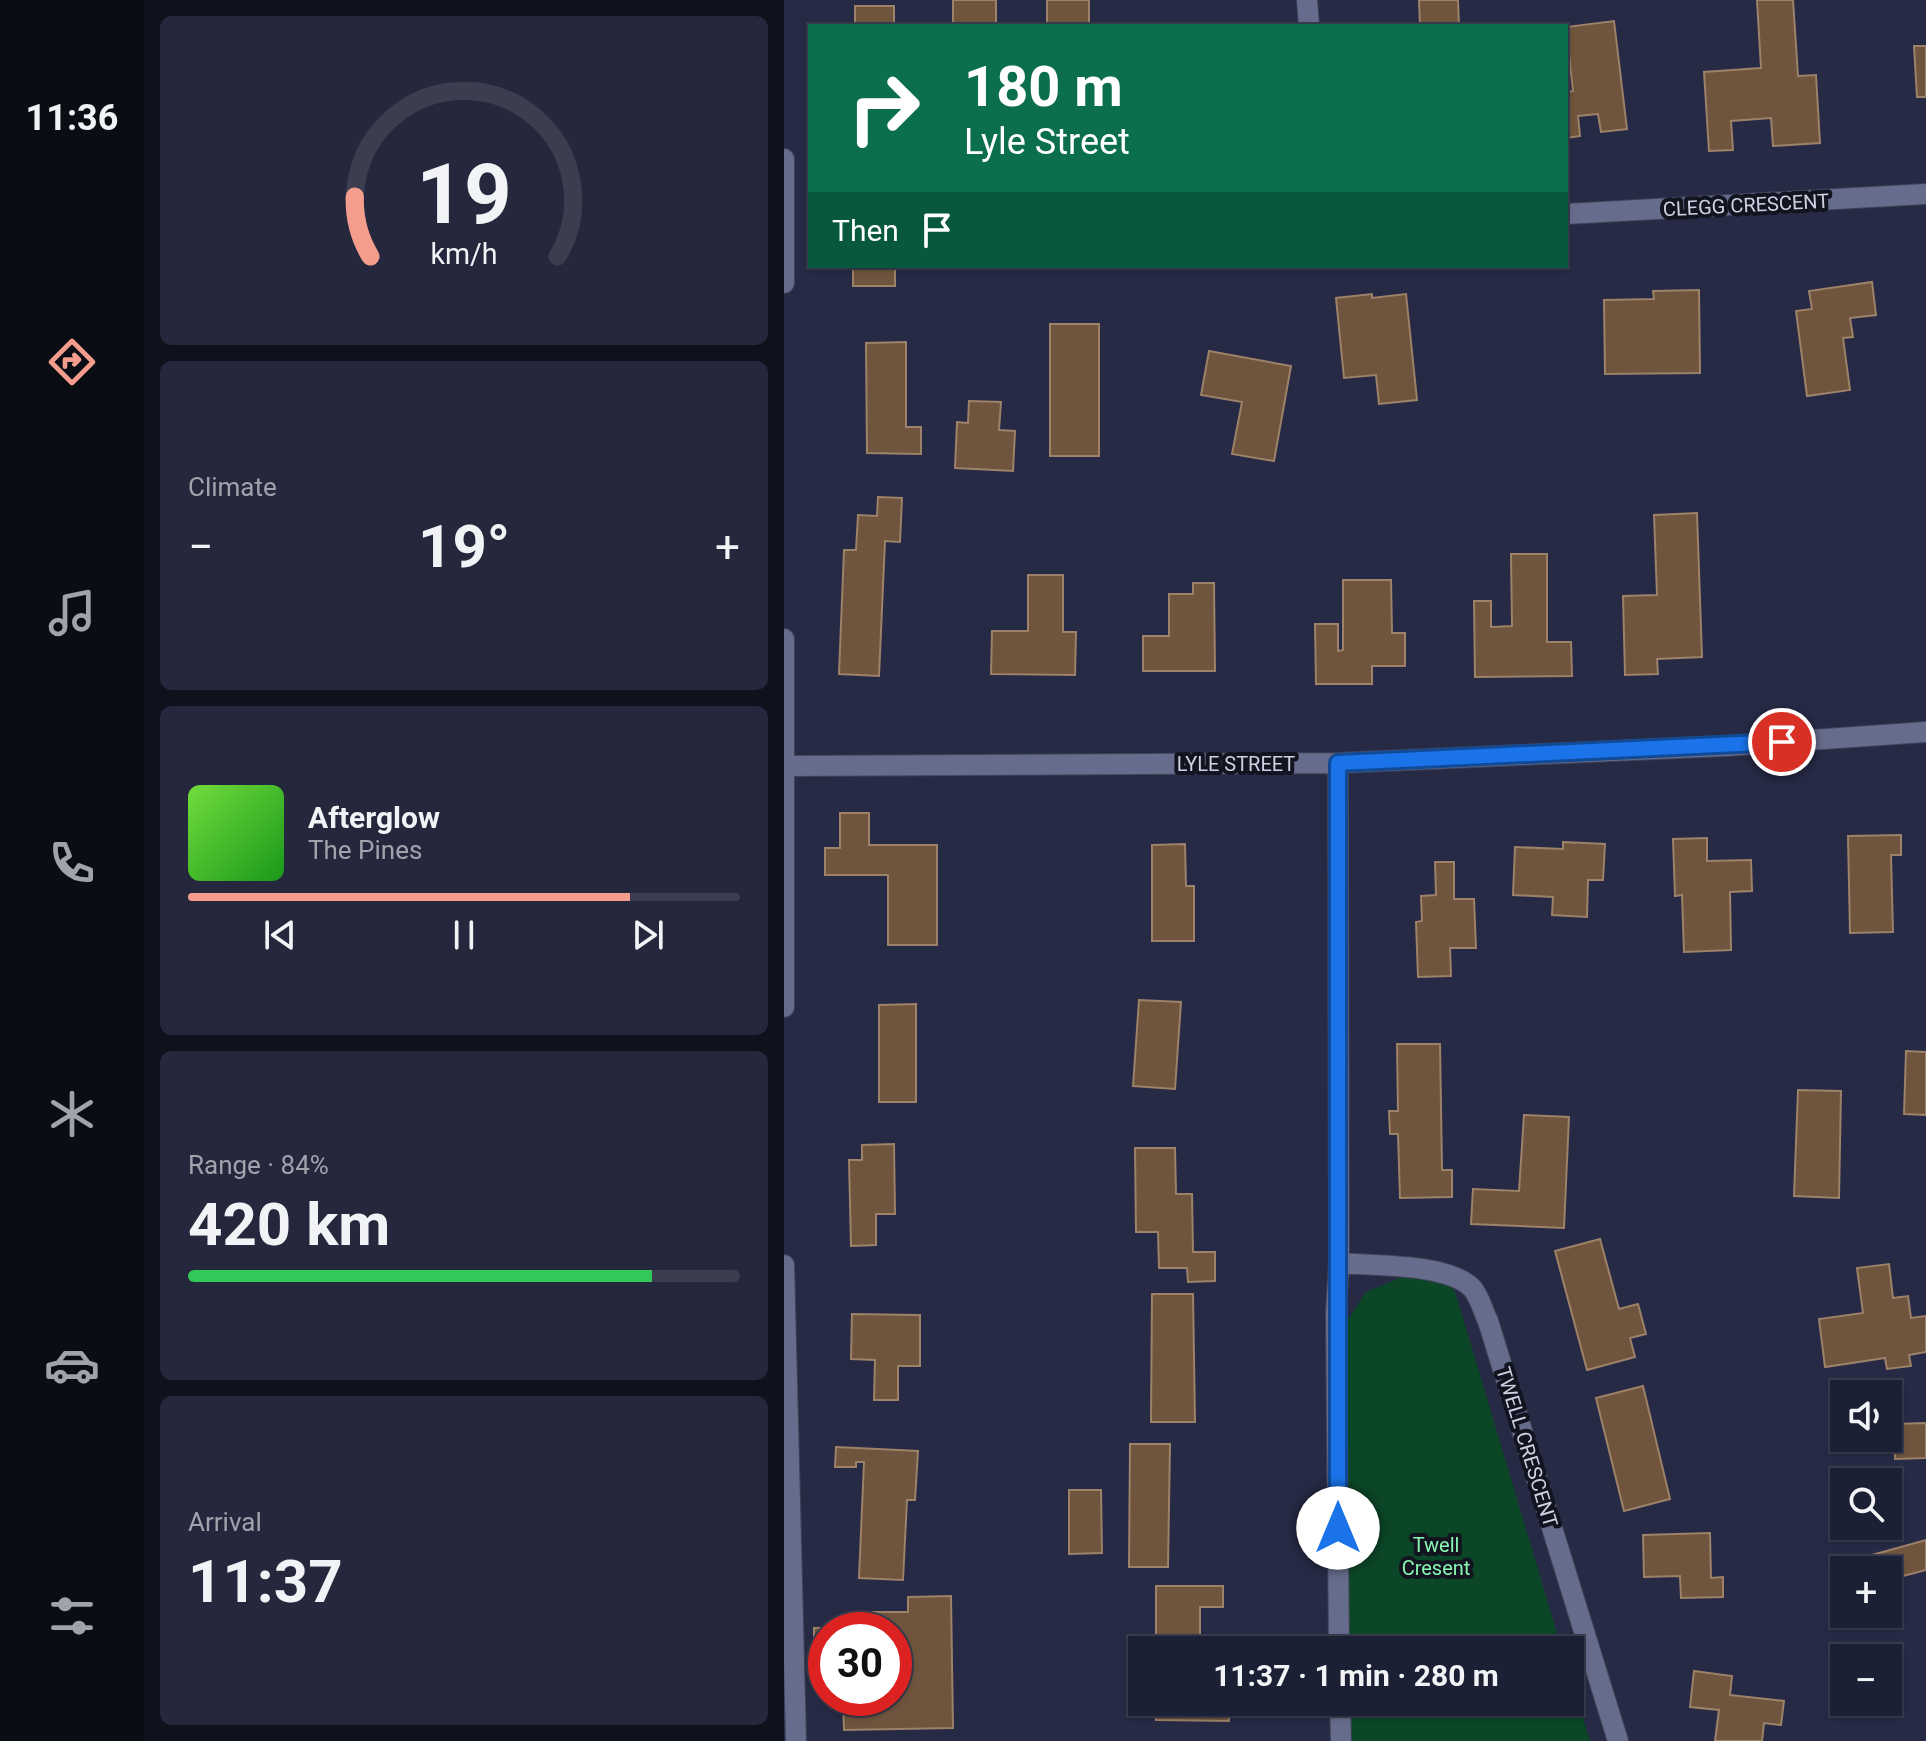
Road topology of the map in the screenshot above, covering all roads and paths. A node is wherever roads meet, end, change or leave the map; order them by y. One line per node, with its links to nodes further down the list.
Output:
1 (1307, 0): 2 (street)
2 (1309, 24)
3 (784, 159): 6 (street)
4 (1926, 194): 5 (street, CLEGG CRESCENT)
5 (1568, 214)
6 (784, 283)
7 (784, 639): 10 (street)
8 (1926, 732): 9 (street, LYLE STREET)
9 (1338, 763): 10 (street, LYLE STREET); 12 (street)
10 (785, 766): 11 (street)
11 (784, 1007)
12 (1339, 1263): 14 (street); 18 (street, TWELL CRESCENT)
13 (784, 1265): 16 (street)
14 (1339, 1636)
15 (1340, 1716): 17 (street)
16 (796, 1741)
17 (1341, 1741)
18 (1618, 1741)

